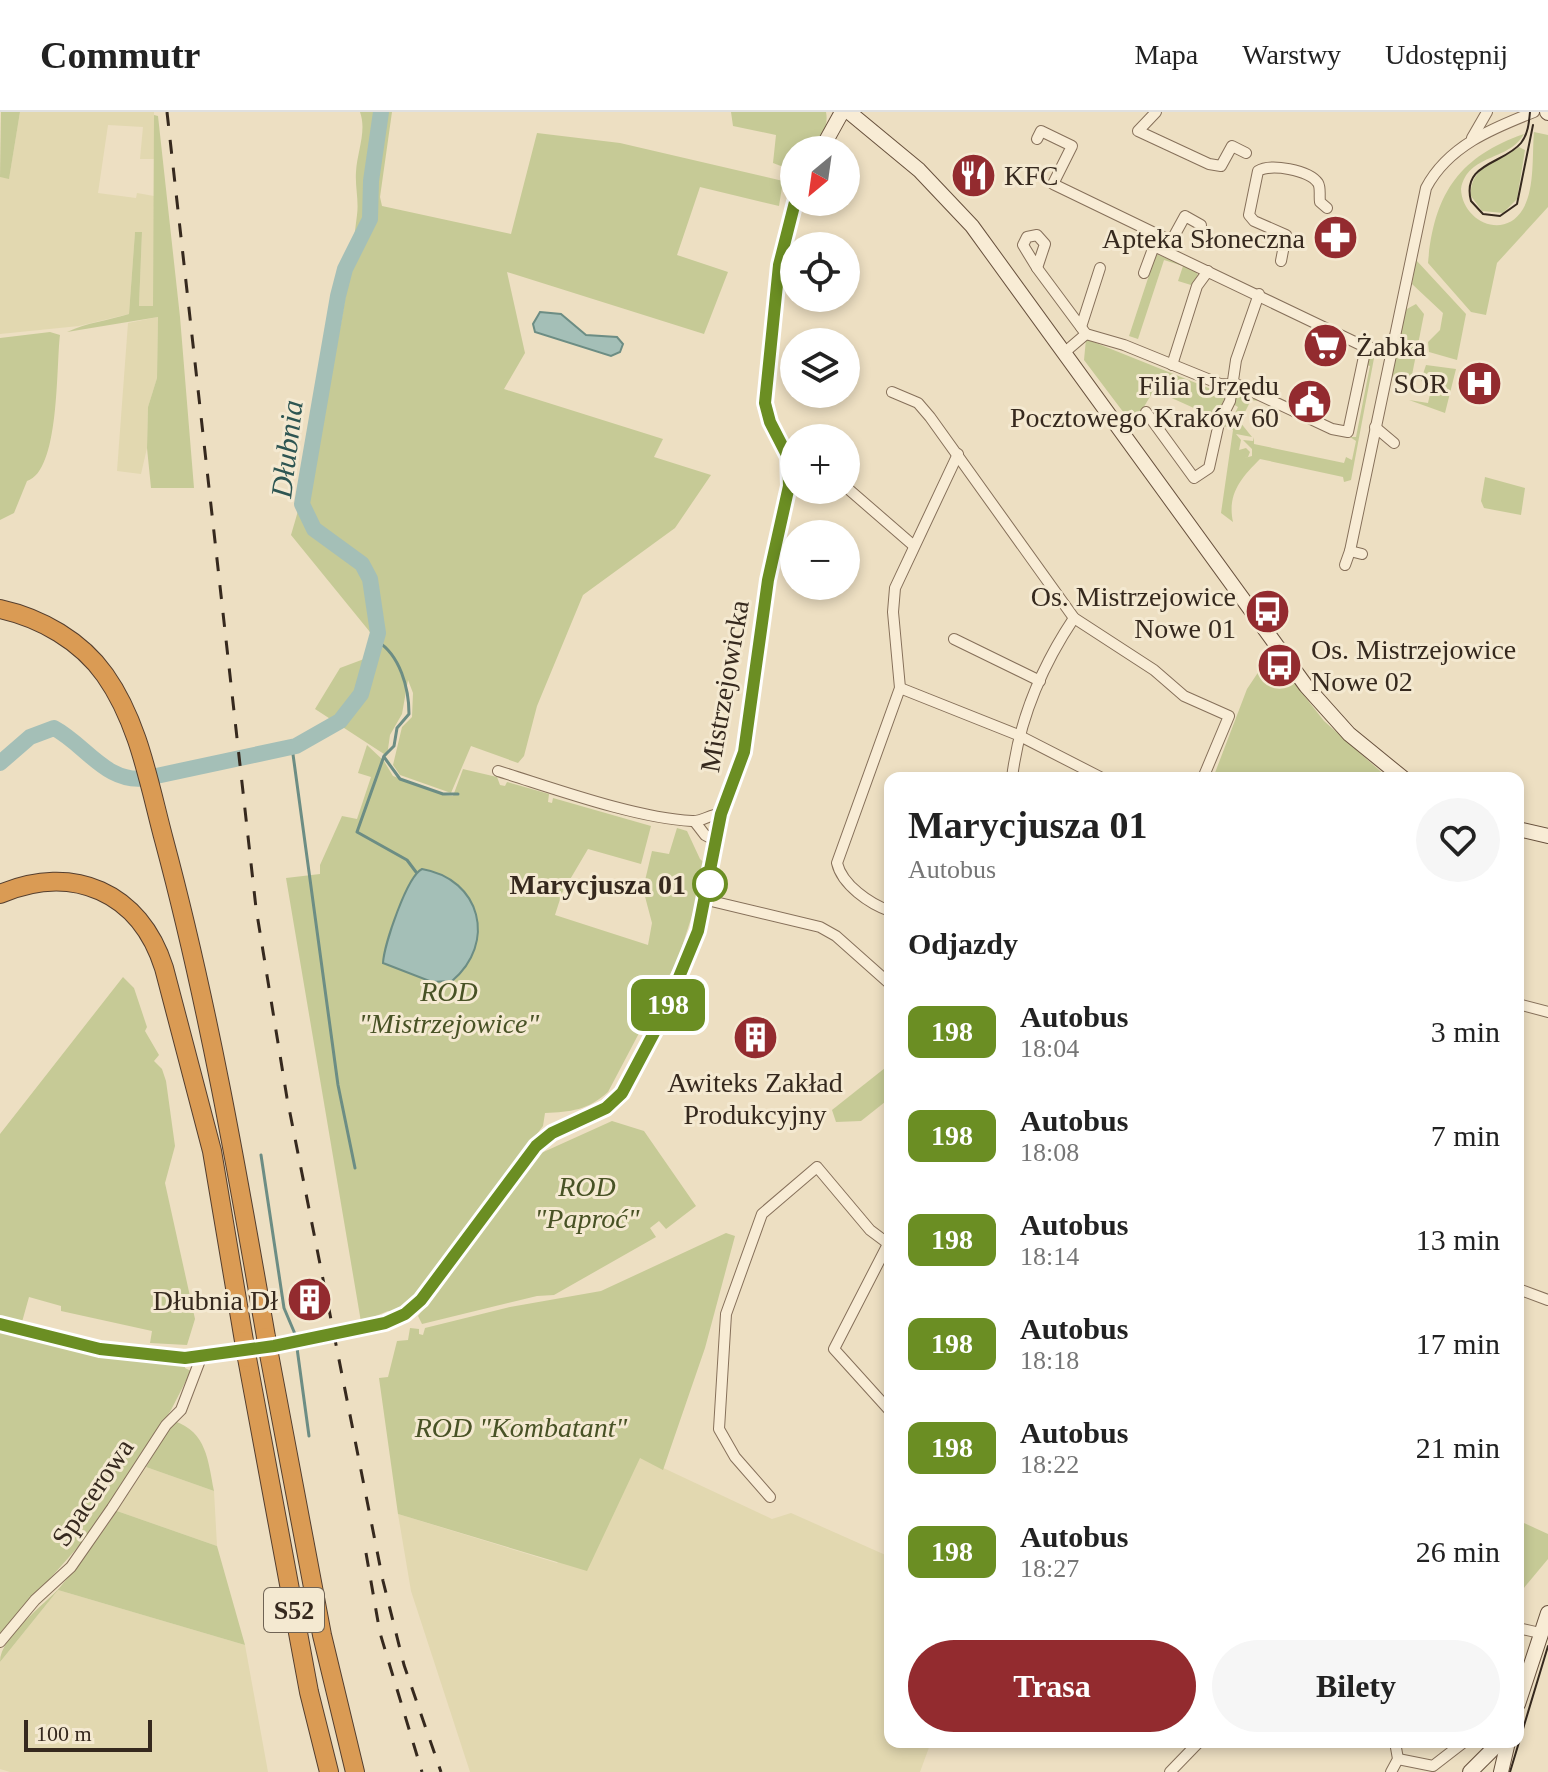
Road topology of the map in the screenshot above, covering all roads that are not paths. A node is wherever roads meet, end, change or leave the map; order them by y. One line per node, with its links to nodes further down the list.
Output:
1 (842, 112): 6 (street)
2 (849, 112): 22 (street)
3 (1156, 112): 9 (street)
4 (1487, 112): 8 (street)
5 (1534, 112): 8 (street)
6 (829, 136)
7 (1037, 139): 13 (street)
8 (1470, 142): 23 (street)
9 (1246, 153)
10 (1327, 208): 14 (street)
11 (791, 216): 29 (street, Mistrzejowicka)
12 (1201, 225): 13 (street)
13 (1168, 247): 17 (street); 18 (street)
14 (1281, 261)
15 (1037, 268): 20 (street)
16 (1100, 268): 20 (street)
17 (1208, 271): 19 (street); 24 (street)
18 (1144, 273)
19 (1259, 294): 21 (street); 25 (street)
20 (1084, 331): 22 (street); 24 (street)
21 (1366, 347): 23 (street); 25 (street)
22 (1065, 352): 48 (street)
23 (1390, 352): 28 (street)
24 (1172, 365): 25 (street)
25 (1229, 384): 27 (street)
26 (892, 392): 31 (street)
27 (1146, 412)
28 (1375, 427): 30 (street); 35 (street)
29 (780, 438)
30 (1394, 443)
31 (958, 454): 34 (street); 39 (street)
32 (860, 499): 34 (street)
33 (786, 504): 49 (street, Mistrzejowicka)
34 (914, 546): 42 (street)
35 (1350, 551): 36 (street); 37 (street)
36 (1362, 554)
37 (1345, 565)
38 (0, 609): 79 (highway, S52)
39 (1074, 618): 41 (street); 47 (street)
40 (954, 639): 41 (street)
41 (1040, 681): 43 (street)
42 (900, 688): 43 (street); 56 (street)
43 (1018, 735): 45 (street); 46 (street)
44 (498, 771): 50 (street)
45 (1013, 772)
46 (1090, 772)
47 (1206, 772)
48 (1396, 772)
49 (721, 814): 50 (street); 53 (street, Mistrzejowicka)
50 (695, 822): 53 (street)
51 (1524, 830): 52 (street)
52 (1548, 836)
53 (716, 841): 55 (street, Mistrzejowicka)
54 (0, 894): 78 (highway, S52)
55 (707, 900): 57 (street); 65 (street, Mistrzejowicka)
56 (884, 908)
57 (884, 979)
58 (1524, 1006): 59 (street)
59 (1548, 1012)
60 (884, 1239): 67 (street)
61 (884, 1254): 66 (street)
62 (1524, 1291): 63 (street)
63 (1548, 1300)
64 (0, 1324): 65 (street, Mistrzejowicka)
65 (202, 1355): 71 (street, Spacerowa)
66 (884, 1404)
67 (770, 1497)
68 (1548, 1613): 70 (street)
69 (1524, 1629): 70 (street)
70 (1540, 1633): 72 (street)
71 (0, 1642)
72 (1524, 1685)
73 (1193, 1748): 80 (street)
74 (1396, 1748): 77 (street)
75 (1456, 1748): 77 (street)
76 (1502, 1748): 82 (street); 83 (street)
77 (1398, 1759): 81 (street)
78 (329, 1772)
79 (355, 1772)
80 (1170, 1772)
81 (1391, 1772)
82 (1470, 1772)
83 (1501, 1772)

